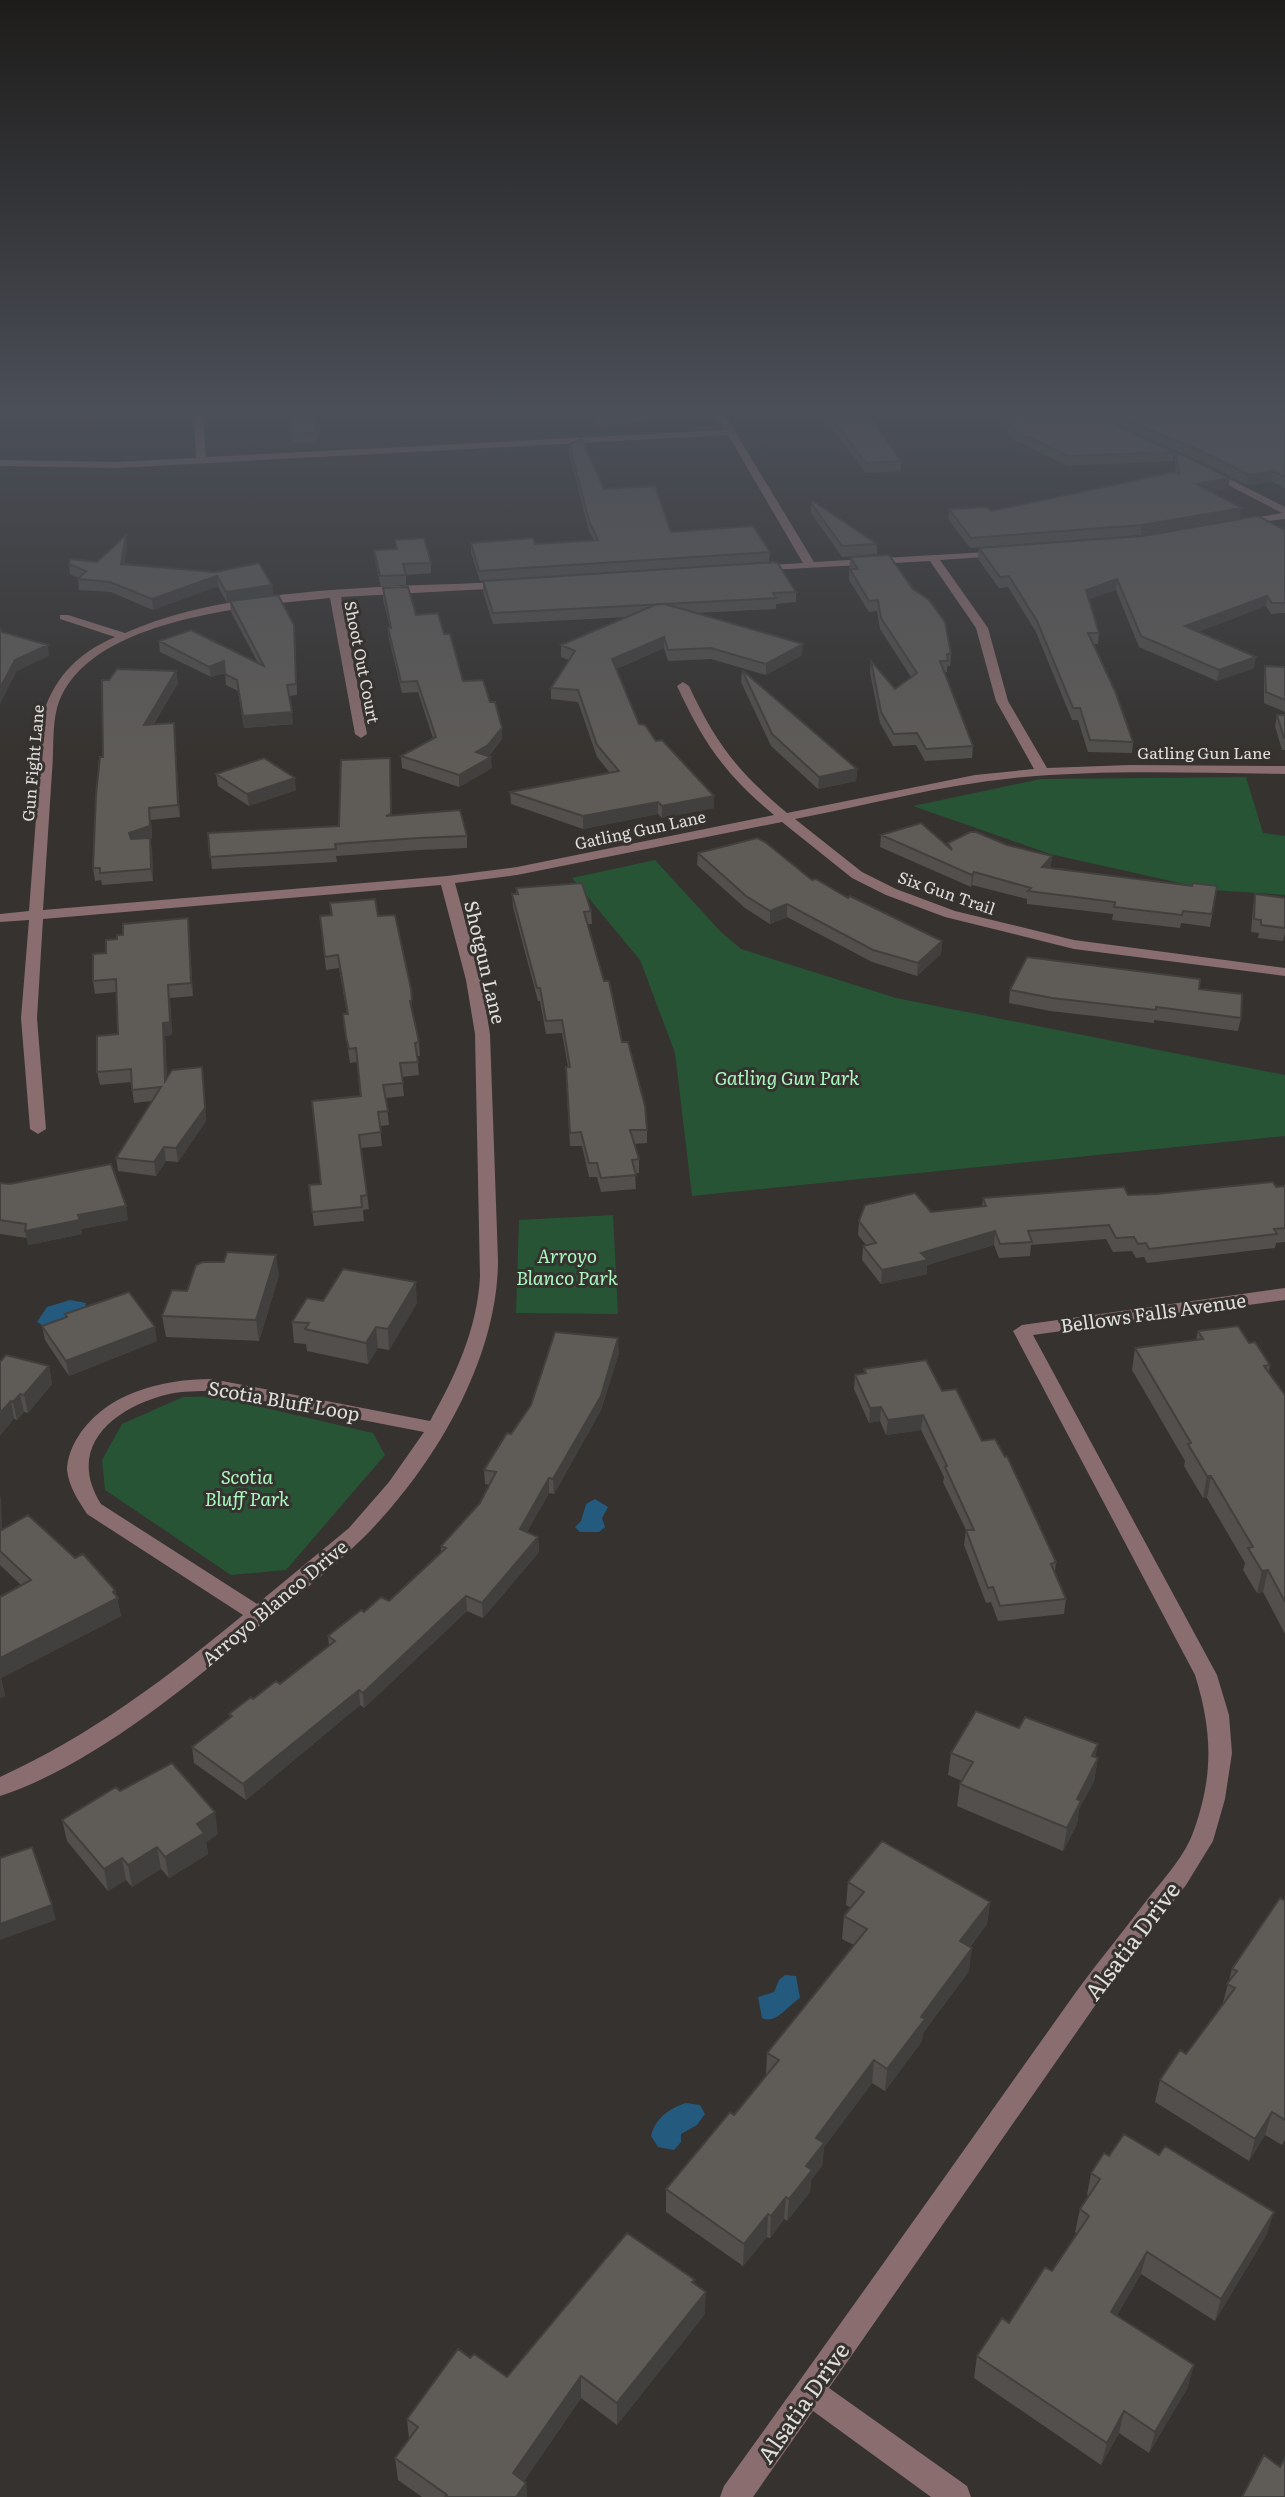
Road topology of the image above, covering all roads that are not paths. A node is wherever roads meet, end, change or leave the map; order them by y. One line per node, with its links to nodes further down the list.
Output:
1 (790, 532): 4 (street)
2 (1011, 552): 3 (street)
3 (933, 558): 4 (street); 13 (street)
4 (810, 565): 5 (street)
5 (742, 570)
6 (525, 583): 7 (street, Gun Fight Lane)
7 (335, 596): 9 (street, Gun Fight Lane); 11 (street, Shoot Out Court)
8 (64, 617): 9 (street)
9 (126, 637): 16 (street, Gun Fight Lane)
10 (683, 686): 14 (street, Six Gun Trail)
11 (361, 734)
12 (1285, 769): 13 (street, Gatling Gun Lane)
13 (1042, 771): 14 (street, Gatling Gun Lane)
14 (784, 817): 15 (street, Gatling Gun Lane); 18 (street, Six Gun Trail)
15 (447, 880): 16 (street, Gatling Gun Lane); 20 (street, Shotgun Lane)
16 (37, 915): 17 (street, Gatling Gun Lane); 19 (street, Gun Fight Lane)
17 (0, 918)
18 (1285, 972)
19 (38, 1129)
20 (486, 1178): 23 (street, Arroyo Blanco Drive)
21 (1285, 1294): 22 (street, Bellows Falls Avenue)
22 (1021, 1331): 26 (street, Alsatia Drive)
23 (435, 1428): 24 (street, Arroyo Blanco Drive); 24 (street, Scotia Bluff Loop)
24 (258, 1615): 25 (street, Arroyo Blanco Drive)
25 (0, 1787)
26 (810, 2391): 27 (street, Alsatia Drive); 28 (street)
27 (735, 2497)
28 (957, 2497)

